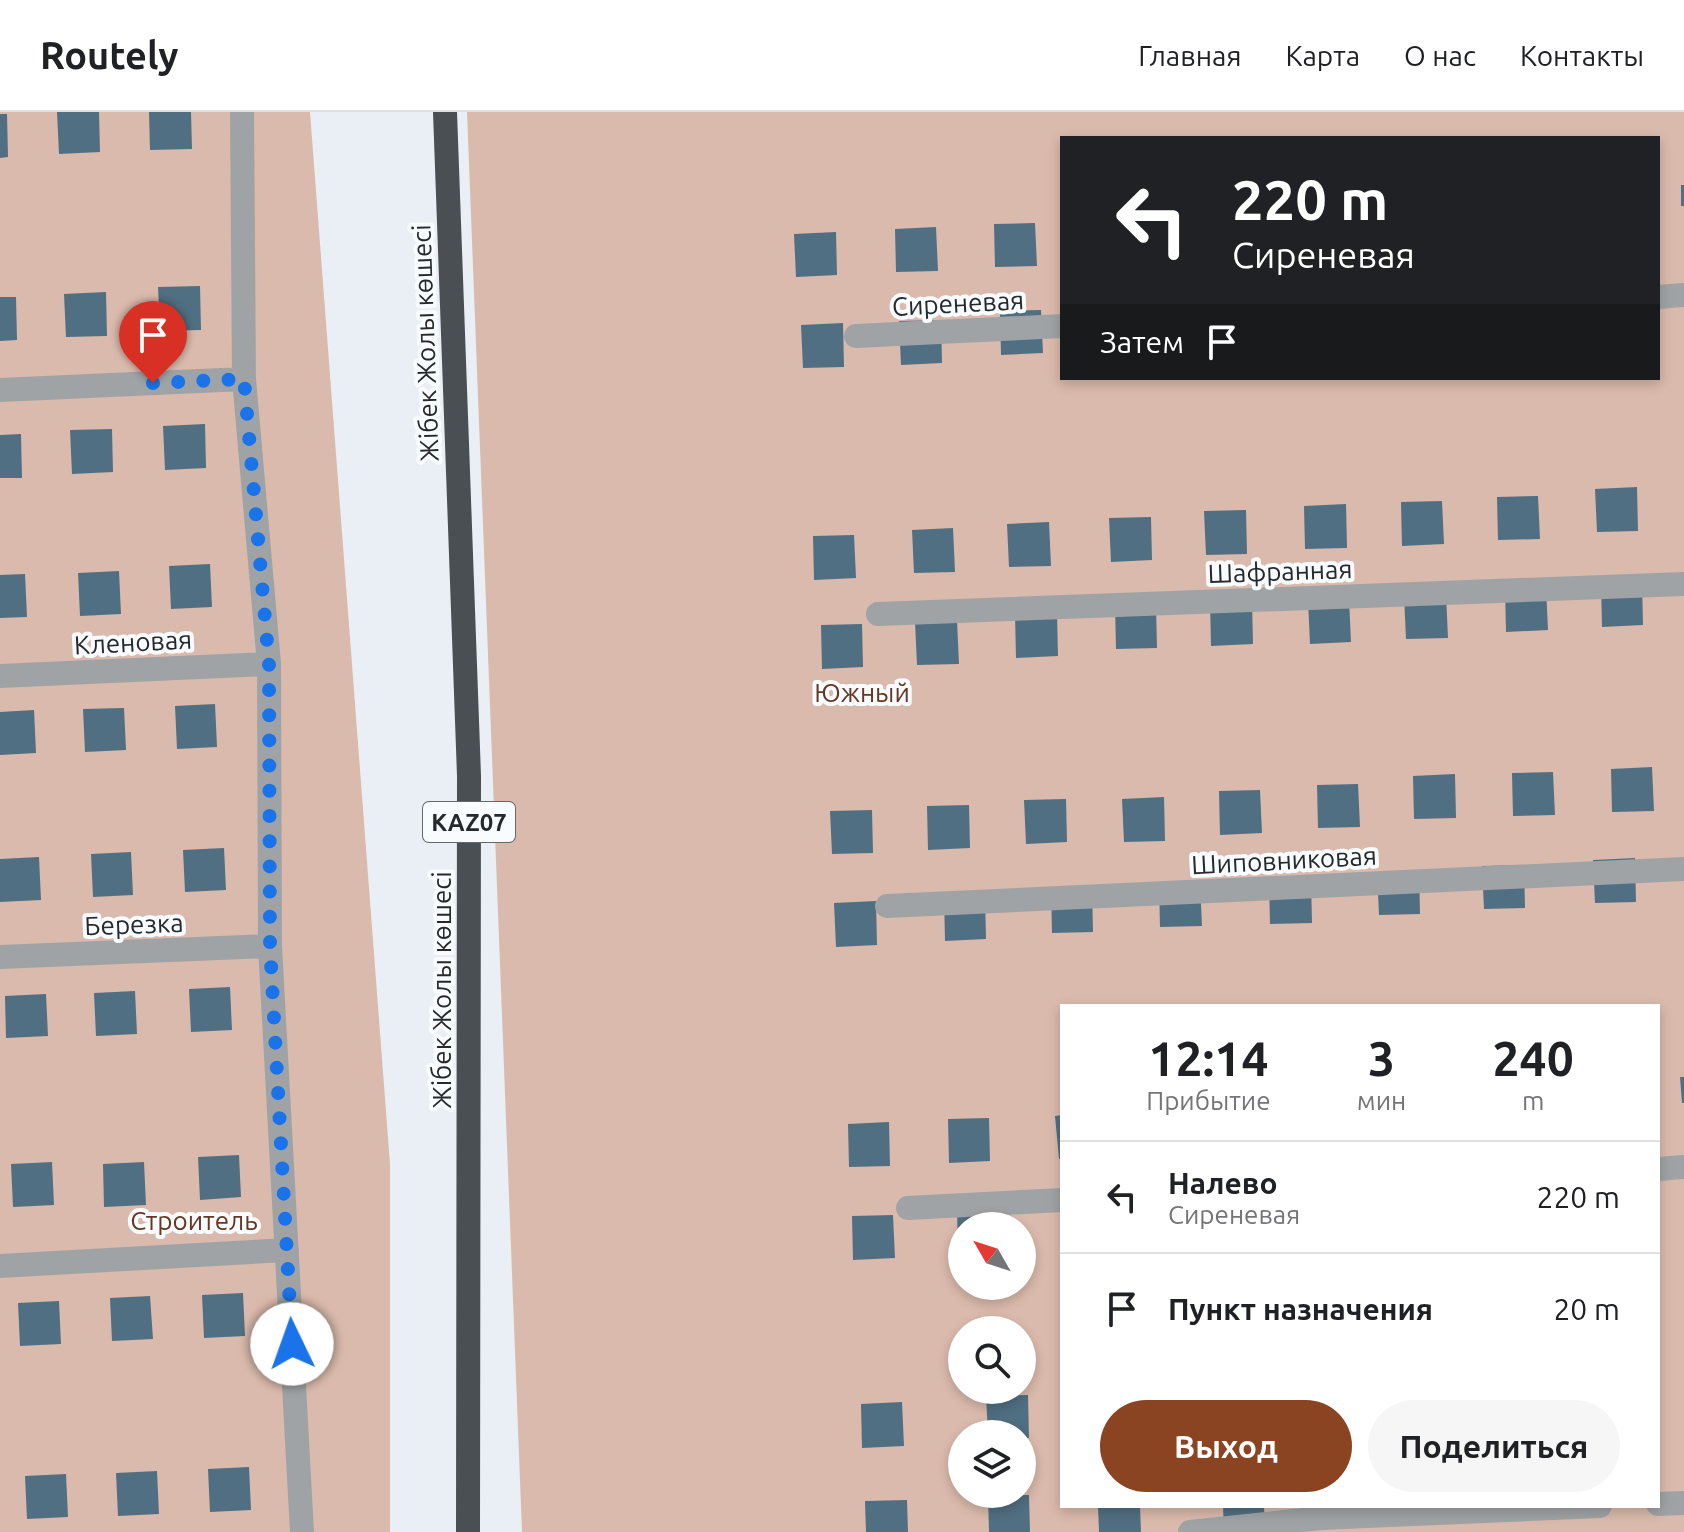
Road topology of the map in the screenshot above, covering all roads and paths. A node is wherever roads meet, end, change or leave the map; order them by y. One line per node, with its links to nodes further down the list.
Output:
1 (242, 112): 7 (street)
2 (445, 112): 27 (highway, Жібек Жолы көшесі / KAZ07)
3 (1684, 295): 4 (street)
4 (1660, 297)
5 (1060, 326): 6 (street, Сиреневая)
6 (856, 336)
7 (244, 379): 8 (street); 11 (street)
8 (0, 390)
9 (1684, 584): 10 (street, Шафранная)
10 (878, 614)
11 (269, 664): 12 (street, Кленовая); 15 (street)
12 (0, 676)
13 (1684, 869): 14 (street, Шиповниковая)
14 (887, 906)
15 (270, 946): 16 (street, Березка); 21 (street)
16 (0, 957)
17 (1684, 1167): 18 (street)
18 (1660, 1169)
19 (1060, 1200): 20 (street)
20 (908, 1208)
21 (287, 1250): 22 (street); 26 (street)
22 (0, 1266)
23 (1684, 1503): 24 (street)
24 (1660, 1504)
25 (1554, 1508): 28 (street)
26 (302, 1532)
27 (468, 1532)
28 (1190, 1532)

